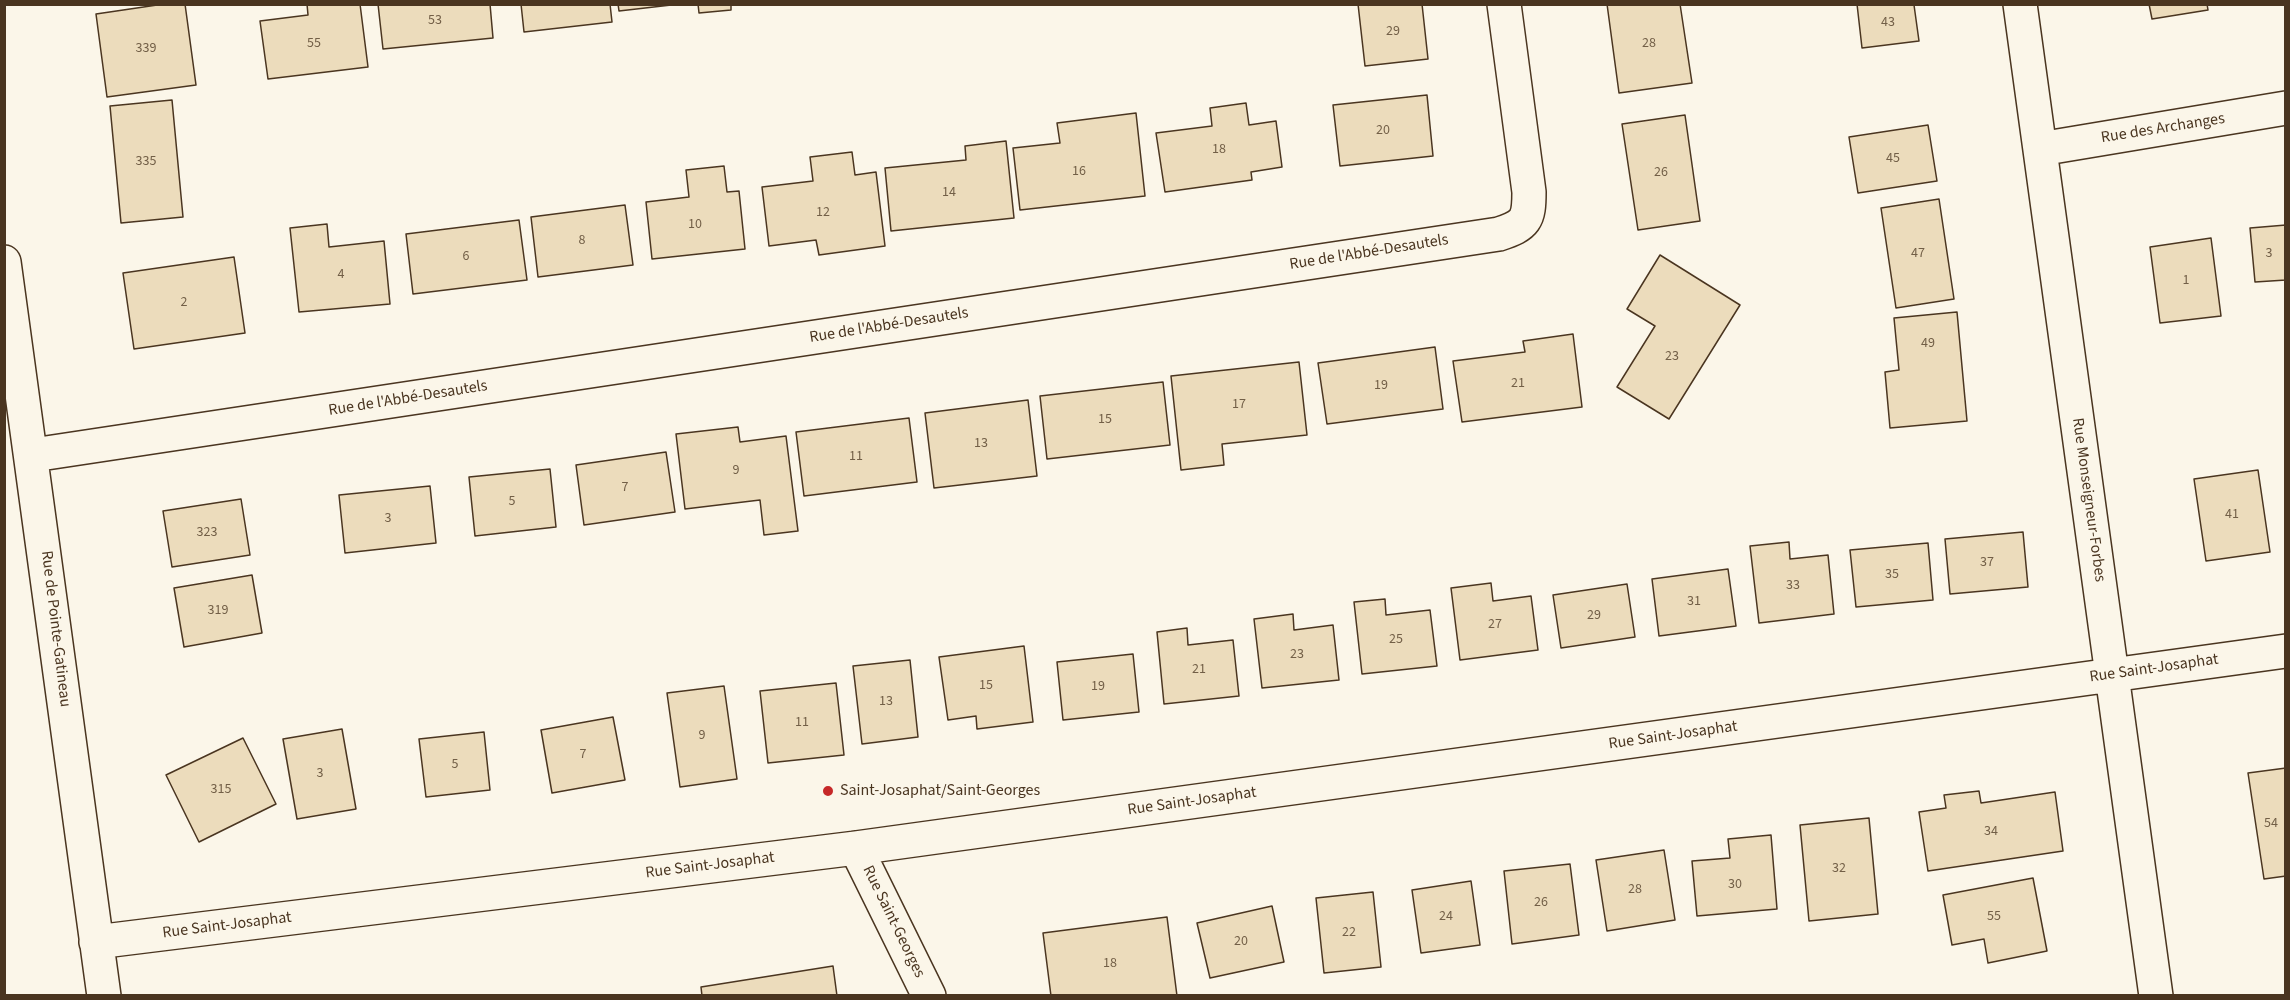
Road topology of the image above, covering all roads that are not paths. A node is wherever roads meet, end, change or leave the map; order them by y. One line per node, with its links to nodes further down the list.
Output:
1 (1504, 4): 6 (street, Rue de l'Abbé-Desautels)
2 (2020, 4): 4 (street, Rue Monseigneur-Forbes)
3 (2286, 108): 4 (street, Rue des Archanges)
4 (2040, 149): 8 (street, Rue Monseigneur-Forbes)
5 (4, 262): 6 (street, Rue de Pointe-Gatineau)
6 (33, 455): 10 (street, Rue de Pointe-Gatineau)
7 (2286, 651): 8 (street, Rue Saint-Josaphat)
8 (2112, 675): 9 (street, Rue Saint-Josaphat); 13 (street, Rue Monseigneur-Forbes)
9 (856, 848): 10 (street, Rue Saint-Josaphat); 12 (street, Rue Saint-Georges)
10 (96, 942): 11 (street, Rue de Pointe-Gatineau)
11 (104, 996)
12 (929, 996)
13 (2156, 996)

